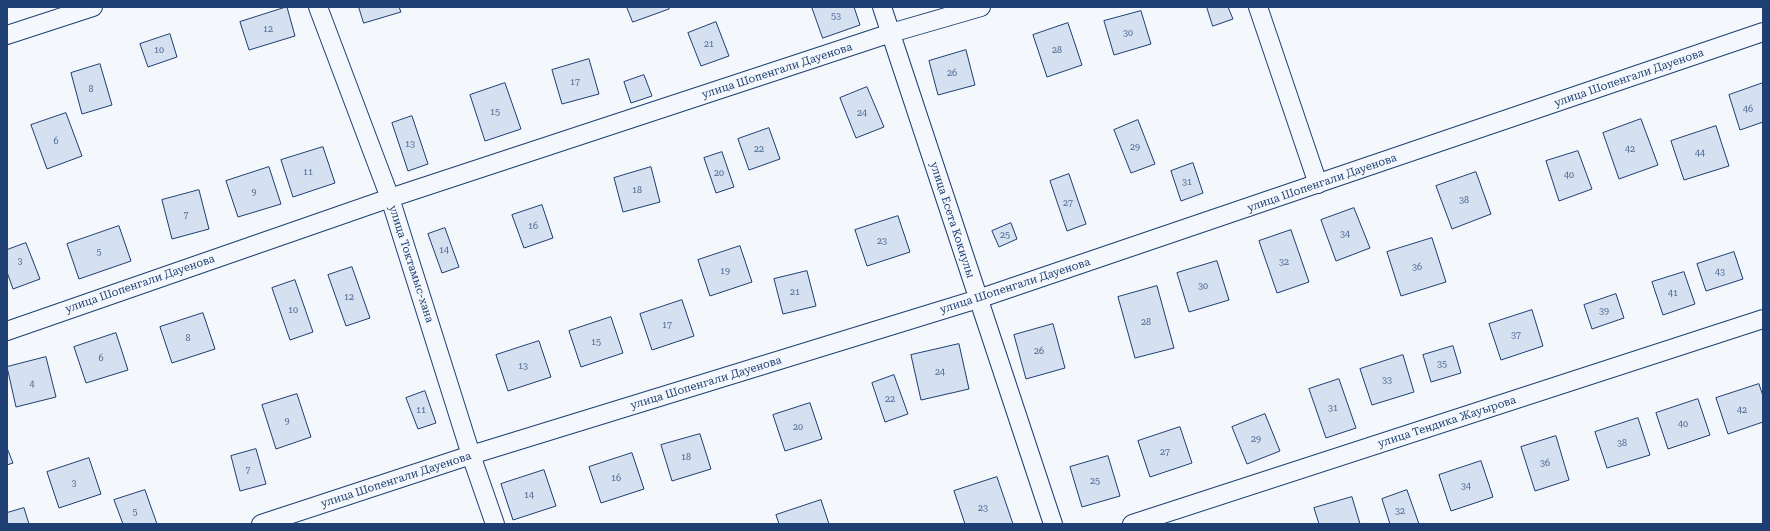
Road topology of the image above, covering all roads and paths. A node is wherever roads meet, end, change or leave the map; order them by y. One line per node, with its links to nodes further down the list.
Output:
1 (92, 7): 8 (street)
2 (318, 7): 10 (street, улица Токтамыс-хана)
3 (882, 7): 7 (street, улица Есета Кокиулы)
4 (981, 7): 7 (street, улица Шопенгали Дауенова)
5 (1258, 7): 9 (street)
6 (1763, 32): 9 (street, улица Шопенгали Дауенова)
7 (891, 33): 10 (street, улица Шопенгали Дауенова); 11 (street, улица Есета Кокиулы)
8 (7, 35)
9 (1318, 184): 11 (street, улица Шопенгали Дауенова)
10 (390, 198): 13 (street, улица Шопенгали Дауенова); 14 (street, улица Токтамыс-хана)
11 (978, 299): 14 (street, улица Шопенгали Дауенова); 17 (street, улица Есета Кокиулы)
12 (1763, 319): 18 (street, улица Тендика Жауырова)
13 (7, 330)
14 (471, 455): 15 (street, улица Шопенгали Дауенова); 16 (street, улица Токтамыс-хана)
15 (261, 524)
16 (495, 524)
17 (1053, 524)
18 (1132, 524)

